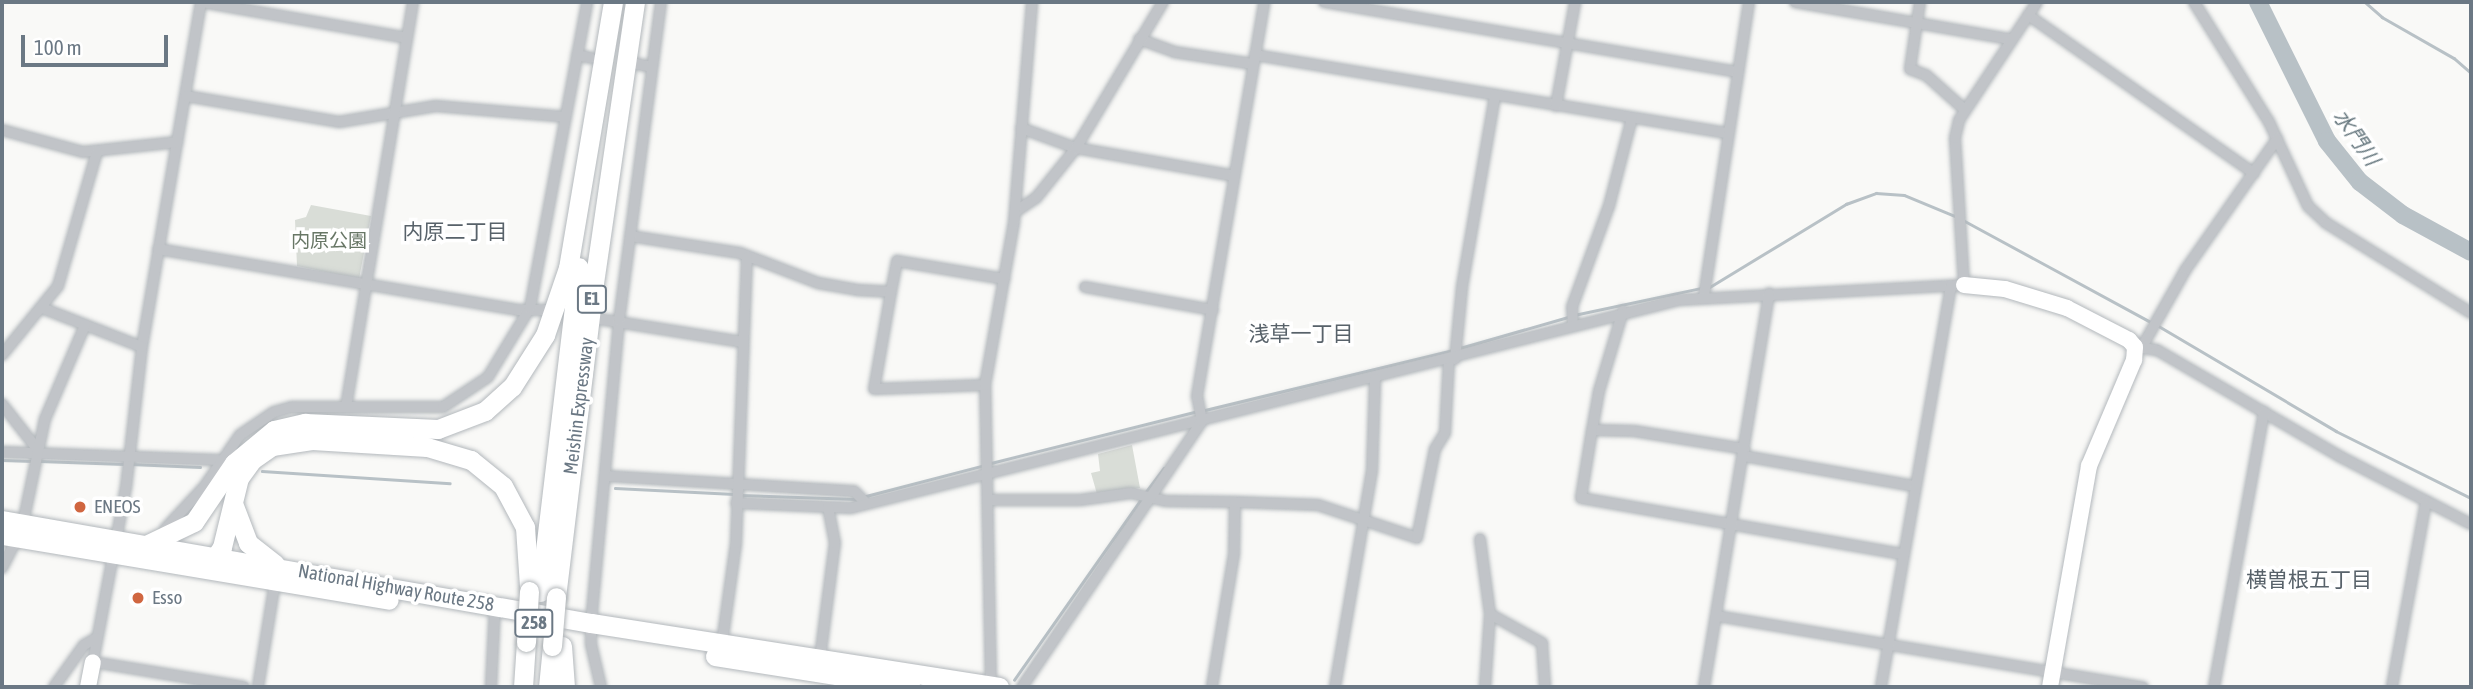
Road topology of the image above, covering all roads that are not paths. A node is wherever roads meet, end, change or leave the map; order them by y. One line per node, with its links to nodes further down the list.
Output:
1 (201, 2): 21 (street); 32 (street)
2 (413, 2): 21 (street)
3 (587, 2): 25 (street)
4 (615, 2): 95 (highway); 110 (highway, Meishin Expressway / E1)
5 (635, 2): 110 (highway, Meishin Expressway / E1)
6 (661, 2): 29 (street)
7 (1032, 2): 38 (street)
8 (1163, 2): 22 (street)
9 (1264, 2): 27 (street)
10 (1324, 2): 18 (street)
11 (1404, 2): 18 (street)
12 (1575, 2): 24 (street)
13 (1749, 2): 30 (street)
14 (1795, 2): 20 (street)
15 (1920, 2): 20 (street)
16 (2037, 2): 19 (street)
17 (2194, 2): 41 (street)
18 (1402, 15): 24 (street)
19 (2028, 15): 23 (street); 45 (street)
20 (1916, 21): 23 (street); 34 (street)
21 (407, 38): 35 (street)
22 (1139, 39): 27 (street); 43 (street)
23 (2010, 39): 34 (street)
24 (1567, 43): 30 (street); 33 (street)
25 (577, 55): 26 (street); 36 (street)
26 (591, 58)
27 (1254, 59): 31 (street); 46 (street)
28 (637, 64): 29 (street)
29 (652, 67): 48 (street)
30 (1738, 72): 40 (street)
31 (1495, 95): 33 (street); 71 (street)
32 (186, 96): 35 (street); 42 (street)
33 (1556, 106): 37 (street)
34 (1965, 110): 54 (street)
35 (394, 113): 36 (street); 52 (street)
36 (566, 117): 59 (street)
37 (1632, 118): 40 (street); 65 (street)
38 (1021, 128): 43 (street); 47 (street)
39 (2, 130): 44 (street)
40 (1728, 133): 55 (street)
41 (2277, 139): 45 (street); 63 (street)
42 (177, 142): 44 (street); 49 (street)
43 (1076, 148): 46 (street); 47 (street)
44 (97, 152): 58 (street)
45 (2255, 173): 69 (street)
46 (1234, 177): 61 (street)
47 (1014, 212): 51 (street)
48 (630, 236): 50 (street); 66 (street)
49 (158, 249): 52 (street); 70 (street)
50 (747, 257): 56 (street); 68 (street)
51 (1004, 279): 56 (street); 74 (street)
52 (365, 285): 59 (street); 76 (street)
53 (1085, 286): 61 (street)
54 (1958, 286): 57 (street); 69 (street); 87 (street)
55 (1703, 291): 57 (street); 62 (street)
56 (891, 292): 74 (street)
57 (1769, 293): 81 (street)
58 (42, 308): 67 (street); 72 (street)
59 (530, 308): 60 (street); 76 (street)
60 (545, 310)
61 (1213, 310): 78 (street)
62 (1623, 311): 65 (street); 79 (street)
63 (2471, 313)
64 (599, 319): 66 (street)
65 (1572, 319): 71 (street)
66 (619, 321): 68 (street); 86 (street)
67 (85, 325): 70 (street); 82 (street)
68 (742, 342): 89 (street)
69 (2141, 344): 77 (street); 122 (street)
70 (142, 346): 84 (street)
71 (1454, 354): 73 (street); 97 (street)
72 (2, 355)
73 (1375, 379): 78 (street); 97 (street)
74 (985, 385): 85 (street)
75 (2, 404): 82 (street)
76 (346, 407): 83 (street)
77 (2264, 412): 93 (street); 145 (street)
78 (1201, 414): 85 (street); 90 (street)
79 (1592, 430): 81 (street); 100 (street)
80 (2, 452): 82 (street)
81 (1744, 453): 87 (street); 100 (street)
82 (39, 459): 84 (street); 102 (street)
83 (218, 460): 84 (street); 101 (street)
84 (129, 462): 105 (street)
85 (987, 467): 91 (street); 92 (street)
86 (606, 477): 89 (street); 114 (street)
87 (1915, 486): 106 (street)
88 (235, 488): 107 (highway); 109 (highway); 110 (highway)
89 (737, 495): 91 (street); 96 (street); 116 (street)
90 (1146, 495): 92 (street); 94 (street); 137 (street)
91 (863, 500): 96 (street)
92 (988, 500): 136 (street)
93 (2426, 501): 99 (street); 146 (street)
94 (1235, 502): 97 (street); 138 (street)
95 (209, 505): 104 (highway); 107 (highway)
96 (828, 508): 119 (street)
97 (1363, 519): 139 (street)
98 (2, 520): 102 (highway, National Highway Route 258 / 258)
99 (2471, 524)
100 (1732, 525): 106 (street); 113 (street)
101 (163, 530)
102 (14, 532): 105 (highway, National Highway Route 258 / 258); 108 (street)
103 (1479, 539): 112 (street)
104 (147, 545): 105 (highway, National Highway Route 258 / 258); 107 (highway, National Highway Route 258 / 258)
105 (112, 546): 107 (highway, National Highway Route 258 / 258); 115 (street)
106 (1903, 554): 118 (street)
107 (208, 560): 109 (highway, National Highway Route 258 / 258)
108 (2, 568)
109 (279, 575): 111 (highway, National Highway Route 258 / 258); 127 (street)
110 (548, 595): 117 (highway); 117 (highway, Meishin Expressway / E1)
111 (494, 611): 114 (highway, National Highway Route 258 / 258); 128 (street)
112 (1490, 614): 140 (street); 141 (street)
113 (1717, 616): 118 (street); 142 (street)
114 (591, 627): 116 (highway, National Highway Route 258 / 258); 121 (highway, National Highway Route 258 / 258); 133 (street)
115 (96, 638): 120 (street); 124 (street)
116 (722, 643): 119 (highway, National Highway Route 258 / 258)
117 (543, 644): 129 (highway); 130 (highway, Meishin Expressway / E1); 131 (highway, Meishin Expressway / E1); 132 (highway)
118 (1888, 646): 122 (street); 143 (street)
119 (820, 658): 123 (highway, National Highway Route 258 / 258)
120 (93, 662): 125 (street); 126 (street)
121 (786, 667): 123 (highway, National Highway Route 258 / 258); 134 (highway)
122 (2051, 680): 144 (street)
123 (872, 681): 135 (highway, National Highway Route 258 / 258); 136 (highway, National Highway Route 258 / 258)
124 (54, 687)
125 (88, 687)
126 (244, 687)
127 (258, 687)
128 (491, 687)
129 (523, 687)
130 (530, 687)
131 (548, 687)
132 (565, 687)
133 (601, 687)
134 (825, 687)
135 (911, 687)
136 (994, 687)
137 (1022, 687)
138 (1212, 687)
139 (1335, 687)
140 (1485, 687)
141 (1545, 687)
142 (1704, 687)
143 (1881, 687)
144 (2143, 687)
145 (2214, 687)
146 (2392, 687)

